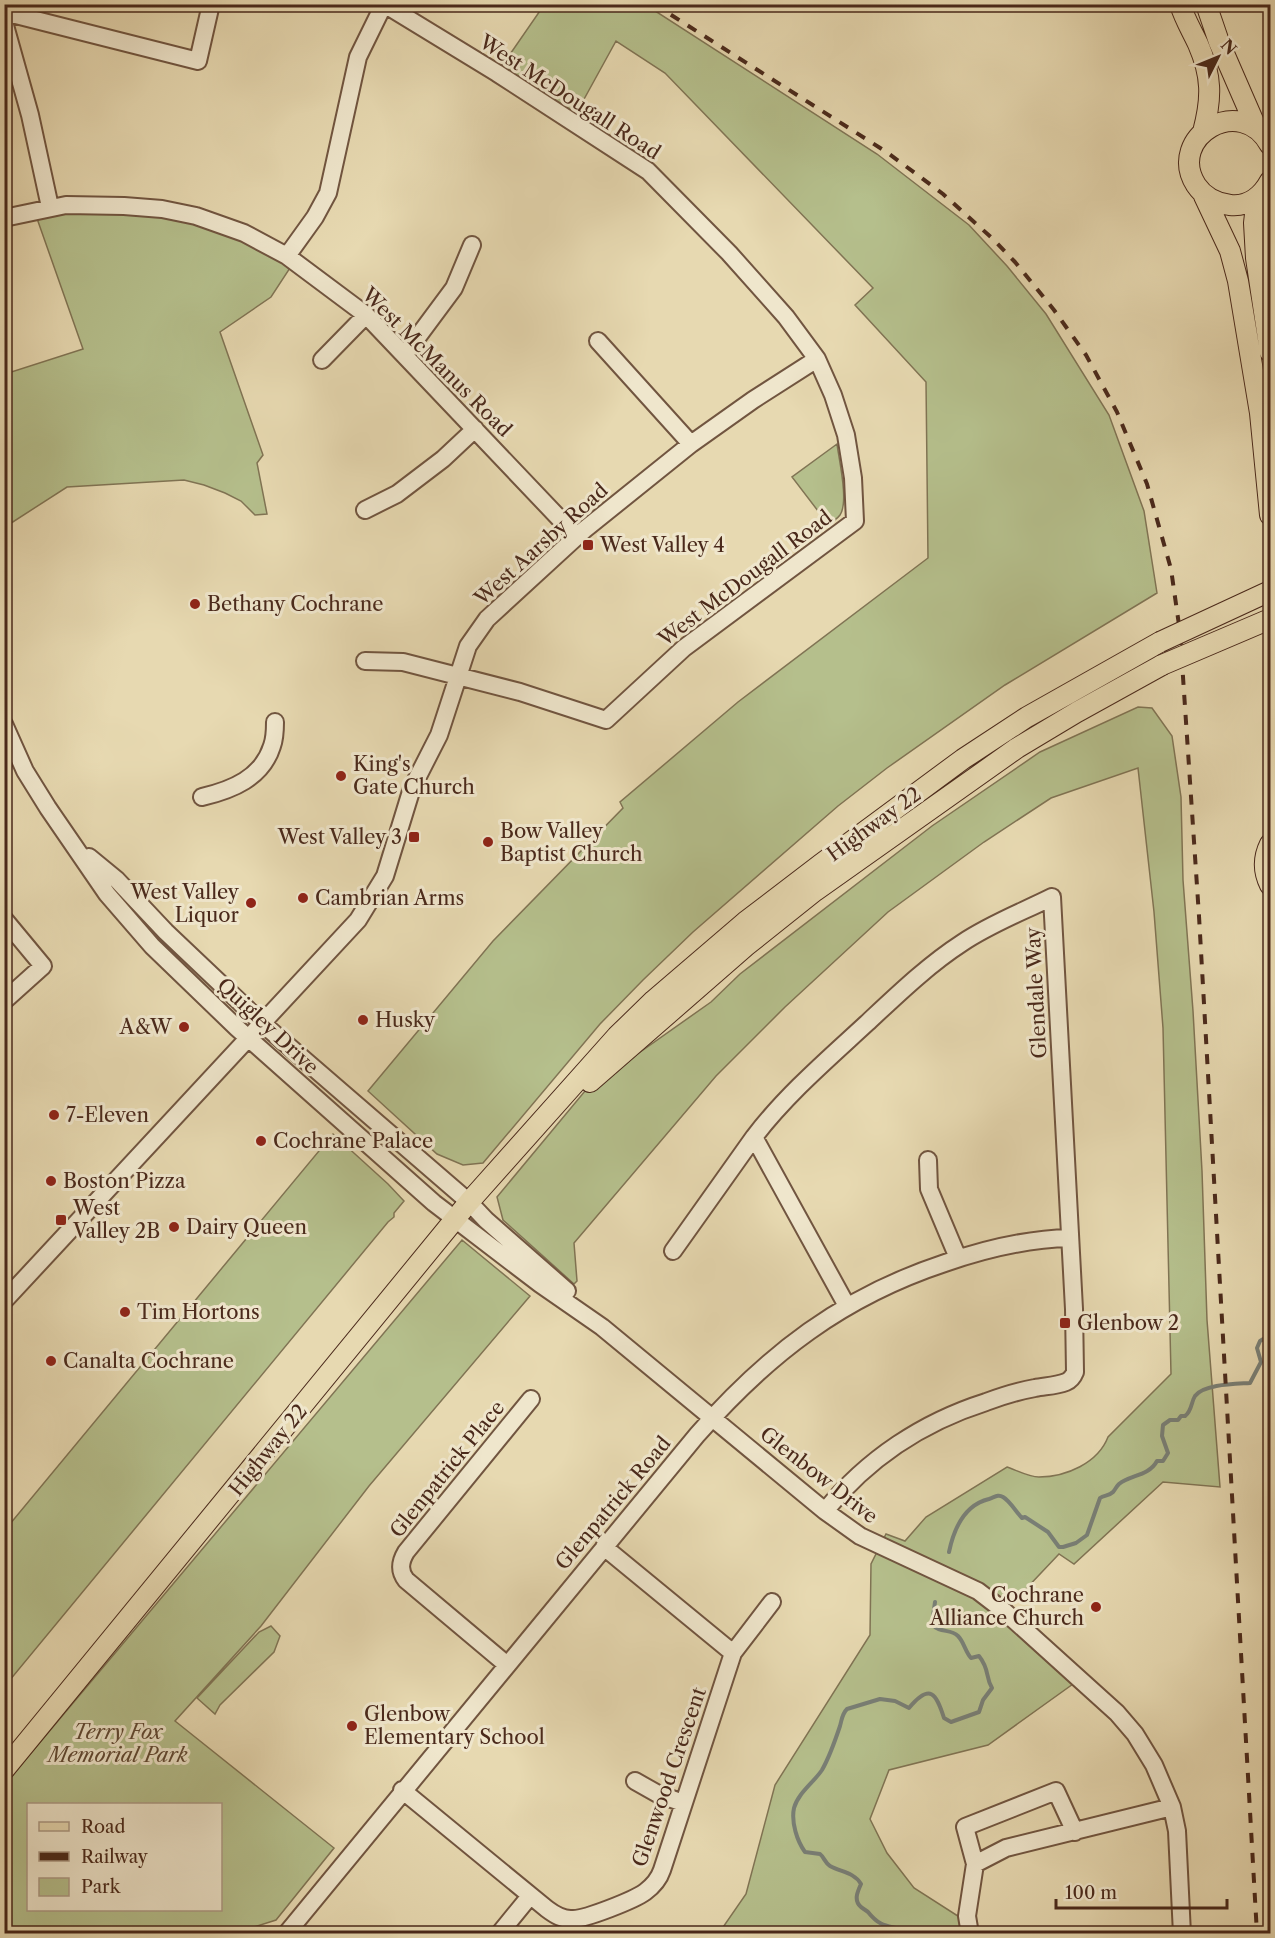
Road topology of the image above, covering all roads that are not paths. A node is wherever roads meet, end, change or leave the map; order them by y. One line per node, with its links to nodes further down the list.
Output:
1 (211, 4): 5 (street)
2 (384, 4): 14 (street); 19 (street, West McDougall Road)
3 (1180, 4): 7 (main road)
4 (1206, 4): 8 (main road)
5 (4, 12)
6 (4, 22): 11 (street)
7 (1203, 132): 8 (main road); 10 (main road)
8 (1266, 136)
9 (1266, 189): 10 (main road); 17 (main road)
10 (1204, 196): 24 (main road)
11 (50, 207): 12 (street, West McManus Road); 14 (street, West McManus Road)
12 (4, 218)
13 (472, 245): 18 (street)
14 (287, 256): 15 (street, West McManus Road)
15 (366, 315): 18 (street, West McManus Road); 20 (street)
16 (598, 341): 22 (street)
17 (1270, 352)
18 (405, 354): 21 (street, West McManus Road)
19 (816, 359): 22 (street, West Aarsby Road); 29 (street, West McDougall Road)
20 (322, 360)
21 (475, 429): 23 (street); 25 (street, West McManus Road)
22 (692, 444): 25 (street, West Aarsby Road)
23 (365, 510)
24 (1270, 515)
25 (577, 537): 29 (street, West Aarsby Road)
26 (1270, 591): 40 (main road, Highway 22, bridge)
27 (1270, 619): 40 (main road, Highway 22, bridge)
28 (366, 661): 29 (street)
29 (459, 677): 38 (street, West Aarsby Road)
30 (275, 722): 32 (street)
31 (4, 724): 33 (street, Quigley Drive)
32 (202, 797)
33 (72, 843): 38 (street, Quigley Drive); 39 (street, Quigley Drive)
34 (1270, 844): 35 (main road)
35 (1270, 885)
36 (4, 919): 37 (street)
37 (4, 1001)
38 (263, 1024): 39 (street, West Aarsby Road); 43 (street, Quigley Drive)
39 (249, 1039): 44 (street, Quigley Drive); 48 (street, West Aarsby Road)
40 (533, 1131): 43 (main road, Highway 22)
41 (754, 1137): 45 (street, Glendale Way); 46 (street); 49 (street)
42 (928, 1160): 47 (street)
43 (469, 1202): 44 (main road, Highway 22); 50 (street, Glenbow Drive)
44 (456, 1219): 50 (street, Glenbow Drive); 58 (main road, Highway 22)
45 (1070, 1238): 47 (street, Glenpatrick Road); 53 (street, Glendale Way)
46 (673, 1251)
47 (958, 1258): 49 (street, Glenpatrick Road)
48 (4, 1301)
49 (847, 1305): 52 (street, Glenpatrick Road)
50 (602, 1327): 52 (street, Glenbow Drive)
51 (531, 1399): 57 (street, Glenpatrick Place)
52 (712, 1417): 53 (street, Glenbow Drive); 54 (street, Glenpatrick Road)
53 (825, 1511): 62 (street, Glenbow Drive)
54 (604, 1547): 56 (street); 57 (street, Glenpatrick Road)
55 (772, 1602): 56 (street, Glenwood Crescent)
56 (733, 1653): 61 (street, Glenwood Crescent)
57 (506, 1664): 60 (street, Glenpatrick Road)
58 (4, 1770)
59 (635, 1781): 61 (street)
60 (402, 1790): 65 (street, Glenwood Crescent); 66 (street, Glenpatrick Road)
61 (683, 1803): 65 (street, Glenwood Crescent)
62 (1172, 1807): 63 (street); 69 (street, Glenbow Drive)
63 (1075, 1832): 64 (street); 64 (street)
64 (975, 1864): 68 (street)
65 (530, 1896): 67 (street)
66 (286, 1934)
67 (499, 1934)
68 (970, 1934)
69 (1182, 1934)

